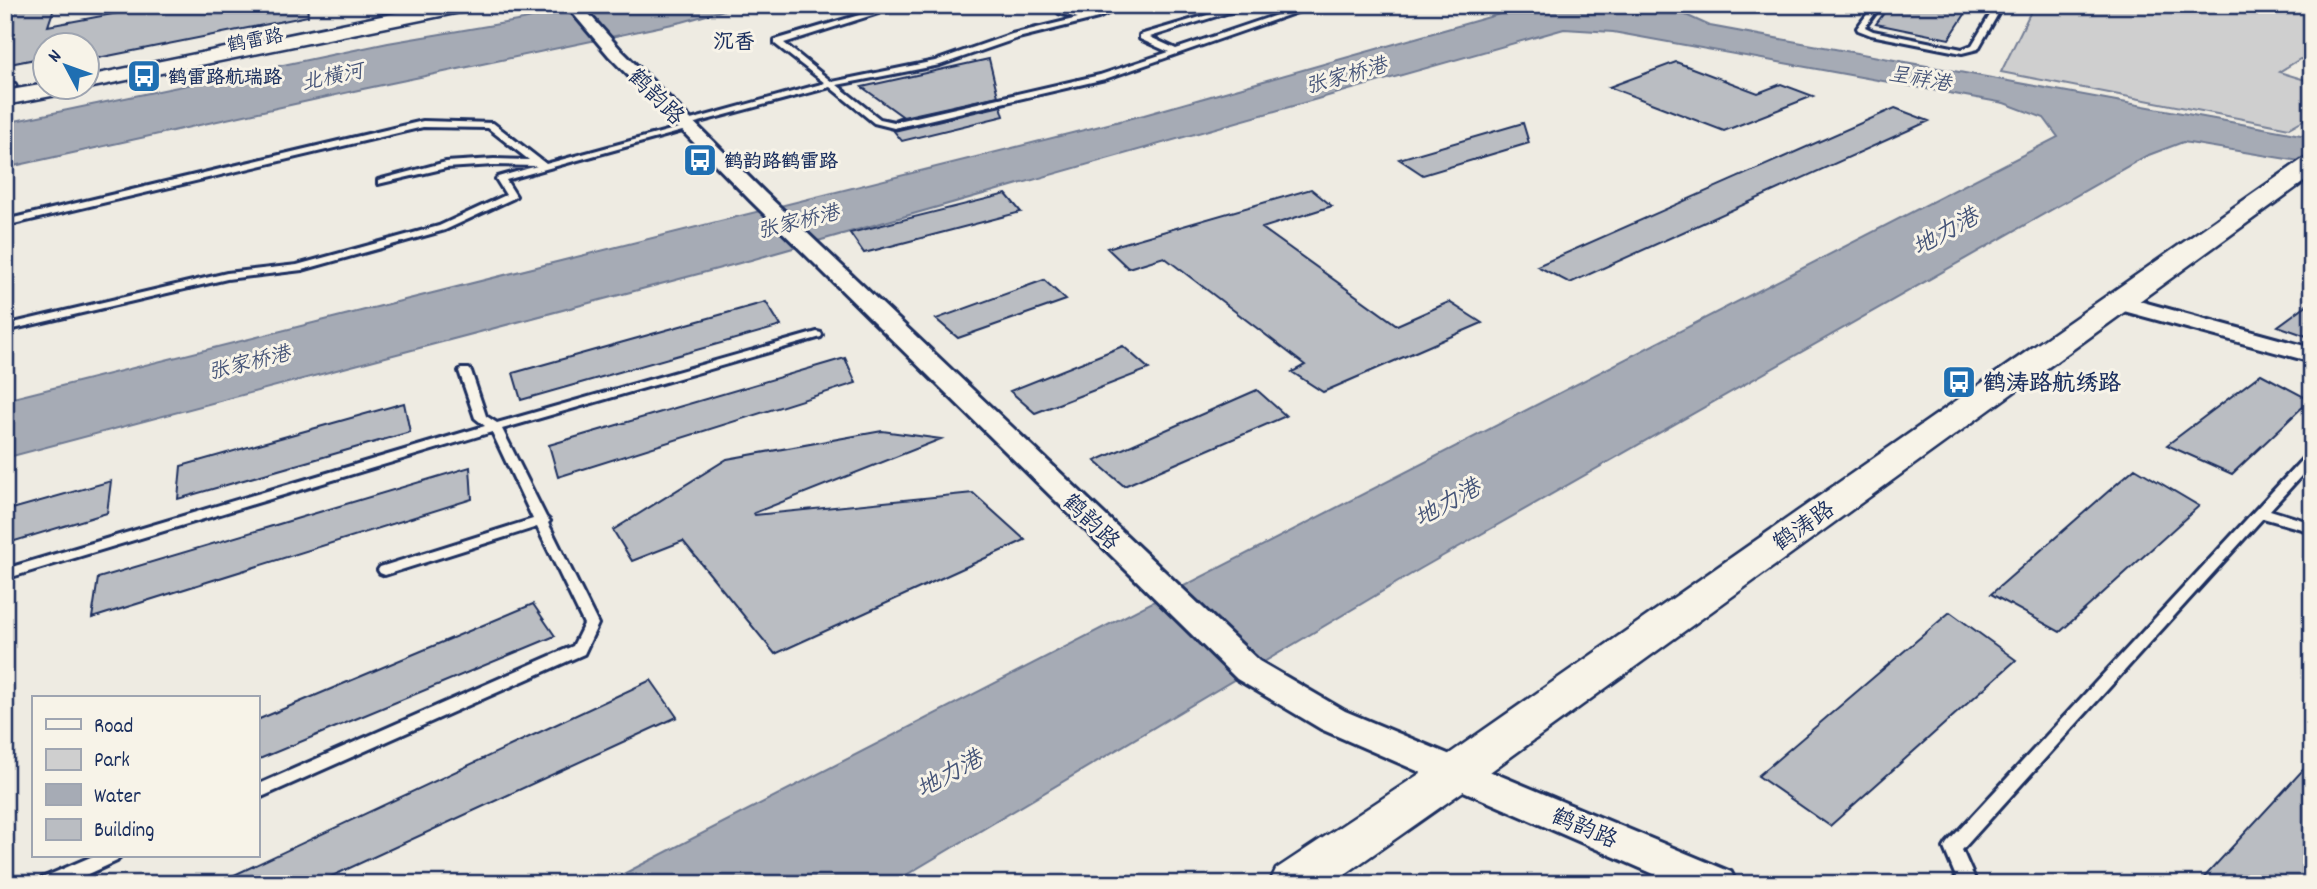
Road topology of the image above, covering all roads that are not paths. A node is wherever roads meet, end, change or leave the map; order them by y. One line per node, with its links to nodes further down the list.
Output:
1 (423, 5): 14 (street, 鹤雷路)
2 (465, 5): 15 (street)
3 (573, 5): 13 (street, 鹤韵路)
4 (901, 5): 17 (lane)
5 (1054, 5): 11 (lane)
6 (1120, 5): 11 (lane)
7 (1249, 5): 12 (lane)
8 (1314, 5): 12 (lane)
9 (1878, 5): 10 (lane)
10 (2000, 5)
11 (1087, 18): 17 (lane)
12 (1173, 51): 17 (lane)
13 (615, 53): 20 (street, 鹤韵路)
14 (102, 69)
15 (102, 79)
16 (32, 83): 18 (street)
17 (832, 84): 20 (lane)
18 (7, 89): 19 (street)
19 (32, 89)
20 (686, 125): 21 (lane); 24 (street, 鹤韵路)
21 (543, 165): 23 (lane); 25 (lane); 27 (lane)
22 (2304, 169): 26 (street, 鹤涛路)
23 (381, 182)
24 (758, 197): 38 (street, 鹤韵路)
25 (5, 223)
26 (2117, 302): 29 (street); 38 (street, 鹤涛路)
27 (5, 328)
28 (817, 335): 31 (lane)
29 (2312, 355)
30 (465, 371): 31 (lane)
31 (495, 427): 34 (lane); 37 (lane)
32 (2312, 456): 33 (lane)
33 (2260, 512): 35 (lane); 44 (lane)
34 (543, 521): 36 (lane); 39 (lane)
35 (2312, 528)
36 (385, 570)
37 (5, 574)
38 (1457, 772): 42 (street, 鹤涛路); 43 (street, 鹤韵路)
39 (259, 791)
40 (106, 858): 41 (lane)
41 (48, 884)
42 (1293, 884)
43 (1718, 884)
44 (1968, 884)

